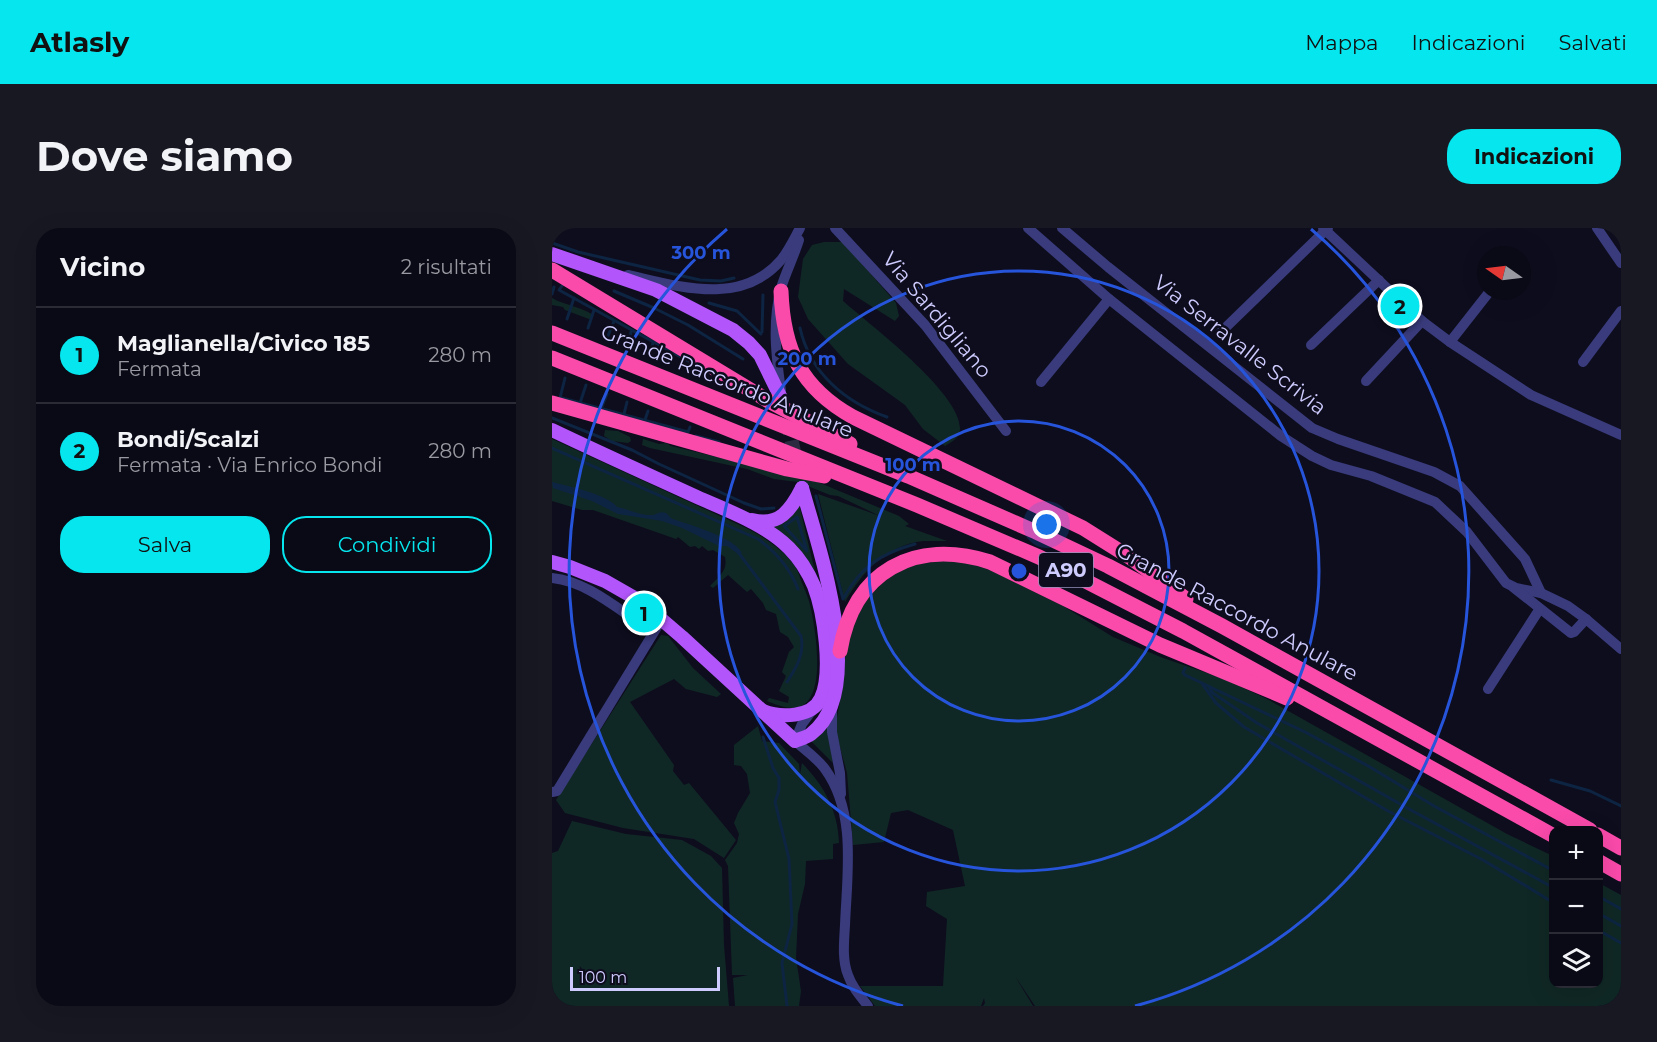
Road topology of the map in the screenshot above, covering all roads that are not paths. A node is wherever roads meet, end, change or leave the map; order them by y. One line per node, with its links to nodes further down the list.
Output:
1 (802, 228): 9 (street); 12 (street)
2 (835, 228): 28 (street, Via Sardigliano)
3 (1028, 228): 13 (street)
4 (1062, 228): 36 (street, Via Serravalle Scrivia)
5 (1597, 228): 8 (street)
6 (1326, 229): 11 (street); 17 (street)
7 (552, 254): 9 (main road)
8 (1620, 258)
9 (600, 269): 25 (main road)
10 (552, 270): 30 (highway)
11 (1379, 280): 16 (street); 20 (street)
12 (781, 291): 25 (street); 41 (highway)
13 (1109, 299): 24 (street); 35 (street)
14 (1484, 300): 19 (street)
15 (1621, 311): 22 (street)
16 (1422, 321): 19 (street); 23 (street)
17 (1221, 332)
18 (552, 333): 30 (highway, Grande Raccordo Anulare / A90)
19 (1449, 342): 29 (street)
20 (1311, 345)
21 (552, 358): 31 (highway, Grande Raccordo Anulare / A90)
22 (1583, 362)
23 (1366, 381)
24 (1041, 382)
25 (782, 400)
26 (552, 403): 31 (highway)
27 (552, 430): 32 (main road)
28 (1006, 430)
29 (1621, 435)
30 (908, 476): 41 (highway, Grande Raccordo Anulare / A90)
31 (869, 486): 46 (highway, Grande Raccordo Anulare / A90)
32 (738, 516): 43 (main road); 45 (main road)
33 (552, 562): 38 (main road)
34 (552, 578): 40 (street)
35 (1510, 585): 36 (street); 37 (street)
36 (1541, 593): 39 (street)
37 (1539, 610): 39 (street); 44 (street)
38 (662, 619): 47 (main road); 49 (street)
39 (1586, 619): 42 (street)
40 (638, 622)
41 (1222, 626): 51 (highway, Grande Raccordo Anulare / A90)
42 (1621, 649)
43 (840, 651): 45 (main road); 46 (highway)
44 (1488, 689)
45 (826, 703): 47 (main road); 48 (main road); 50 (street)
46 (1322, 708): 52 (highway, Grande Raccordo Anulare / A90)
47 (759, 710): 48 (main road)
48 (795, 741): 50 (street)
49 (552, 792)
50 (841, 803): 57 (street)
51 (1581, 826)
52 (1549, 833)
53 (1603, 837): 54 (highway)
54 (1621, 848)
55 (1603, 863): 56 (highway)
56 (1621, 874)
57 (868, 1006)

